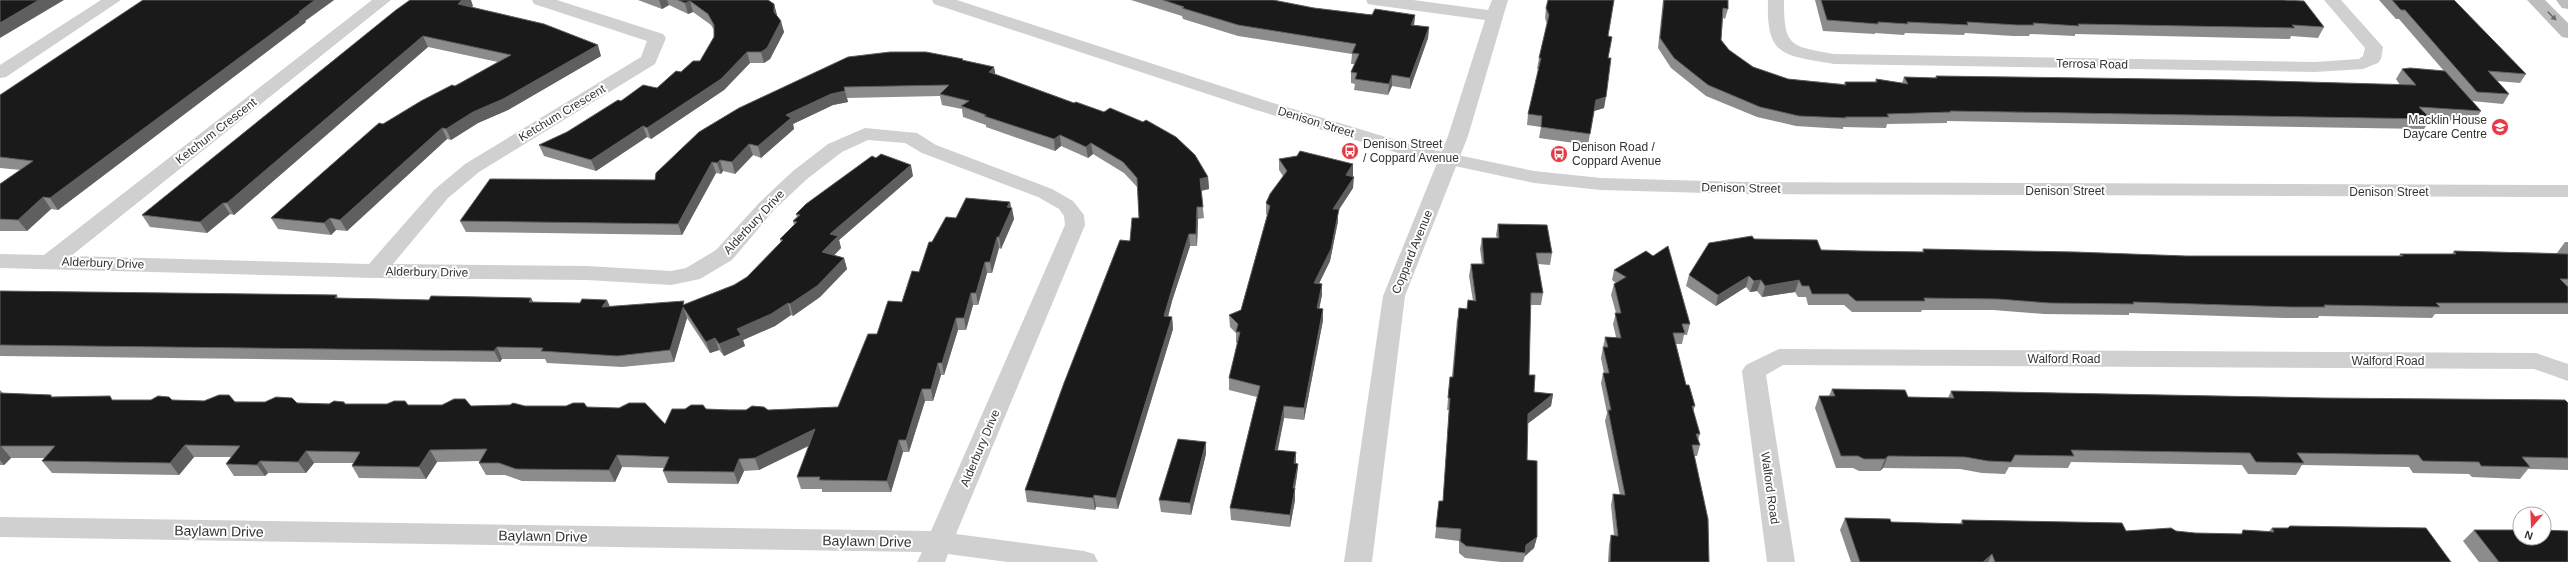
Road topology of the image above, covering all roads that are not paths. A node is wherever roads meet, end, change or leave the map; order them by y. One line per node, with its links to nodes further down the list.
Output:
1 (113, 0): 13 (street)
2 (383, 0): 17 (street, Ketchum Crescent)
3 (540, 0): 18 (street, Ketchum Crescent)
4 (940, 0): 14 (street, Denison Street)
5 (1374, 0): 11 (street)
6 (1776, 0): 7 (street, Terrosa Road)
7 (2332, 0)
8 (2535, 0): 12 (main road, one-way to 12)
9 (2564, 0): 10 (main road)
10 (2568, 4)
11 (1498, 8): 14 (street, Coppard Avenue)
12 (2568, 33)
13 (1, 71)
14 (1447, 160): 15 (street, Denison Street); 23 (street, Coppard Avenue)
15 (2568, 191)
16 (0, 261): 17 (street, Alderbury Drive)
17 (49, 262): 18 (street, Alderbury Drive)
18 (375, 272): 21 (street, Alderbury Drive)
19 (2568, 373): 24 (street, Walford Road)
20 (0, 527): 21 (street, Baylawn Drive)
21 (936, 552): 22 (street, Baylawn Drive)
22 (1084, 562)
23 (1358, 562)
24 (1781, 562)

